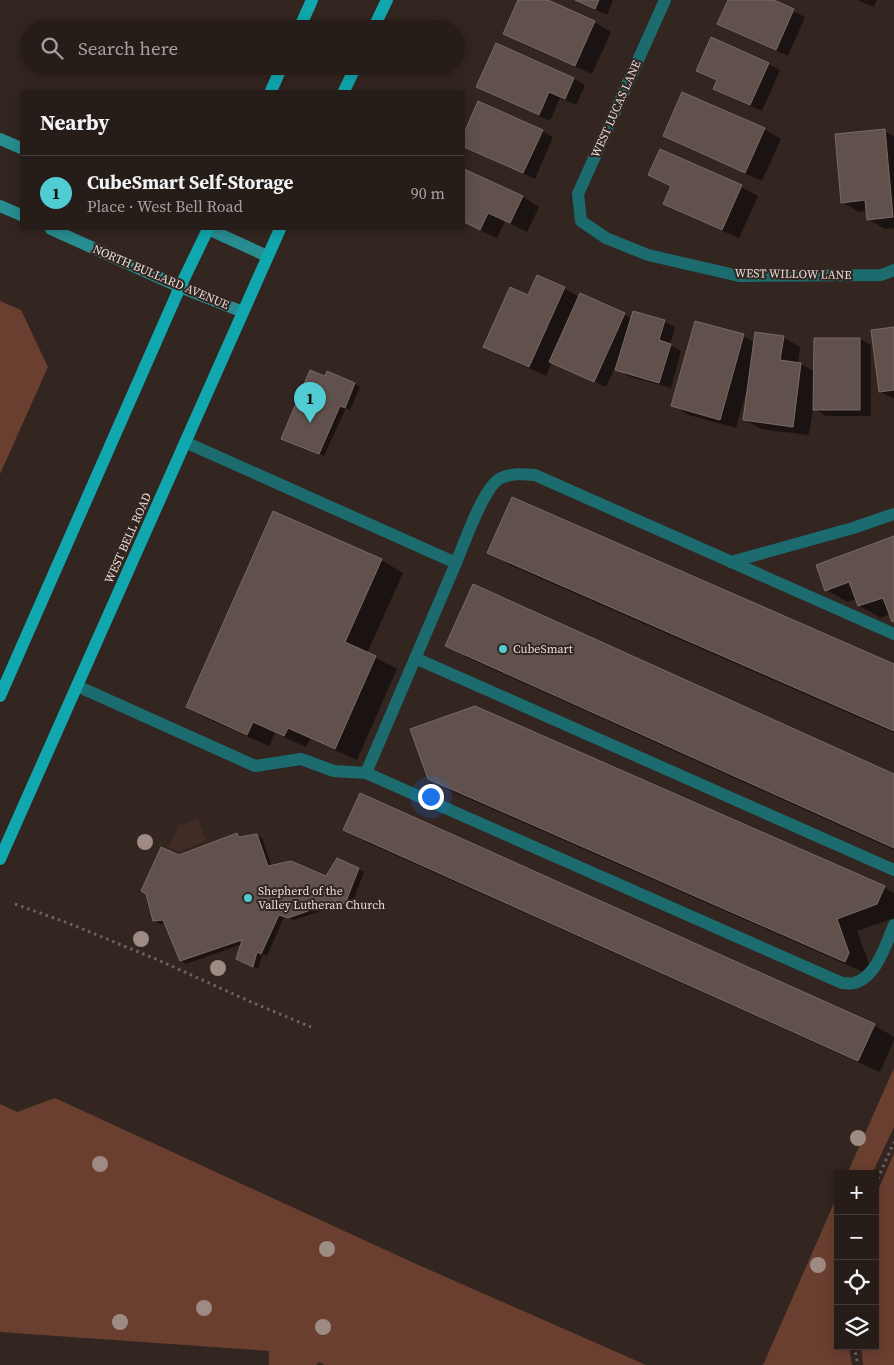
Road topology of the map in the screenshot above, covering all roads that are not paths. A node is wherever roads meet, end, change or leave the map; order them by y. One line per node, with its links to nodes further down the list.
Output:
1 (312, 0): 4 (main road)
2 (387, 0): 5 (main road)
3 (665, 0): 14 (street, WEST LUCAS LANE)
4 (303, 20)
5 (377, 20)
6 (278, 75): 8 (main road)
7 (352, 75): 9 (main road)
8 (271, 90)
9 (344, 90)
10 (0, 139): 11 (main road)
11 (20, 148)
12 (0, 206): 13 (main road)
13 (20, 215)
14 (581, 221): 20 (street, WEST WILLOW LANE)
15 (53, 230): 21 (main road, NORTH BULLARD AVENUE)
16 (208, 230): 21 (main road)
17 (210, 230): 19 (main road)
18 (280, 230): 19 (main road, WEST BELL ROAD)
19 (267, 256): 22 (main road, WEST BELL ROAD)
20 (894, 270)
21 (180, 287): 22 (main road, NORTH BULLARD AVENUE); 30 (main road)
22 (243, 312): 23 (main road, WEST BELL ROAD)
23 (185, 442): 26 (street); 29 (main road, WEST BELL ROAD)
24 (894, 514): 25 (street)
25 (731, 562): 26 (street); 27 (street)
26 (456, 563): 28 (street)
27 (894, 634)
28 (415, 658): 31 (street); 33 (street)
29 (77, 686): 31 (street); 32 (main road, WEST BELL ROAD)
30 (0, 696)
31 (366, 773): 34 (street)
32 (0, 859)
33 (894, 870)
34 (894, 925)

